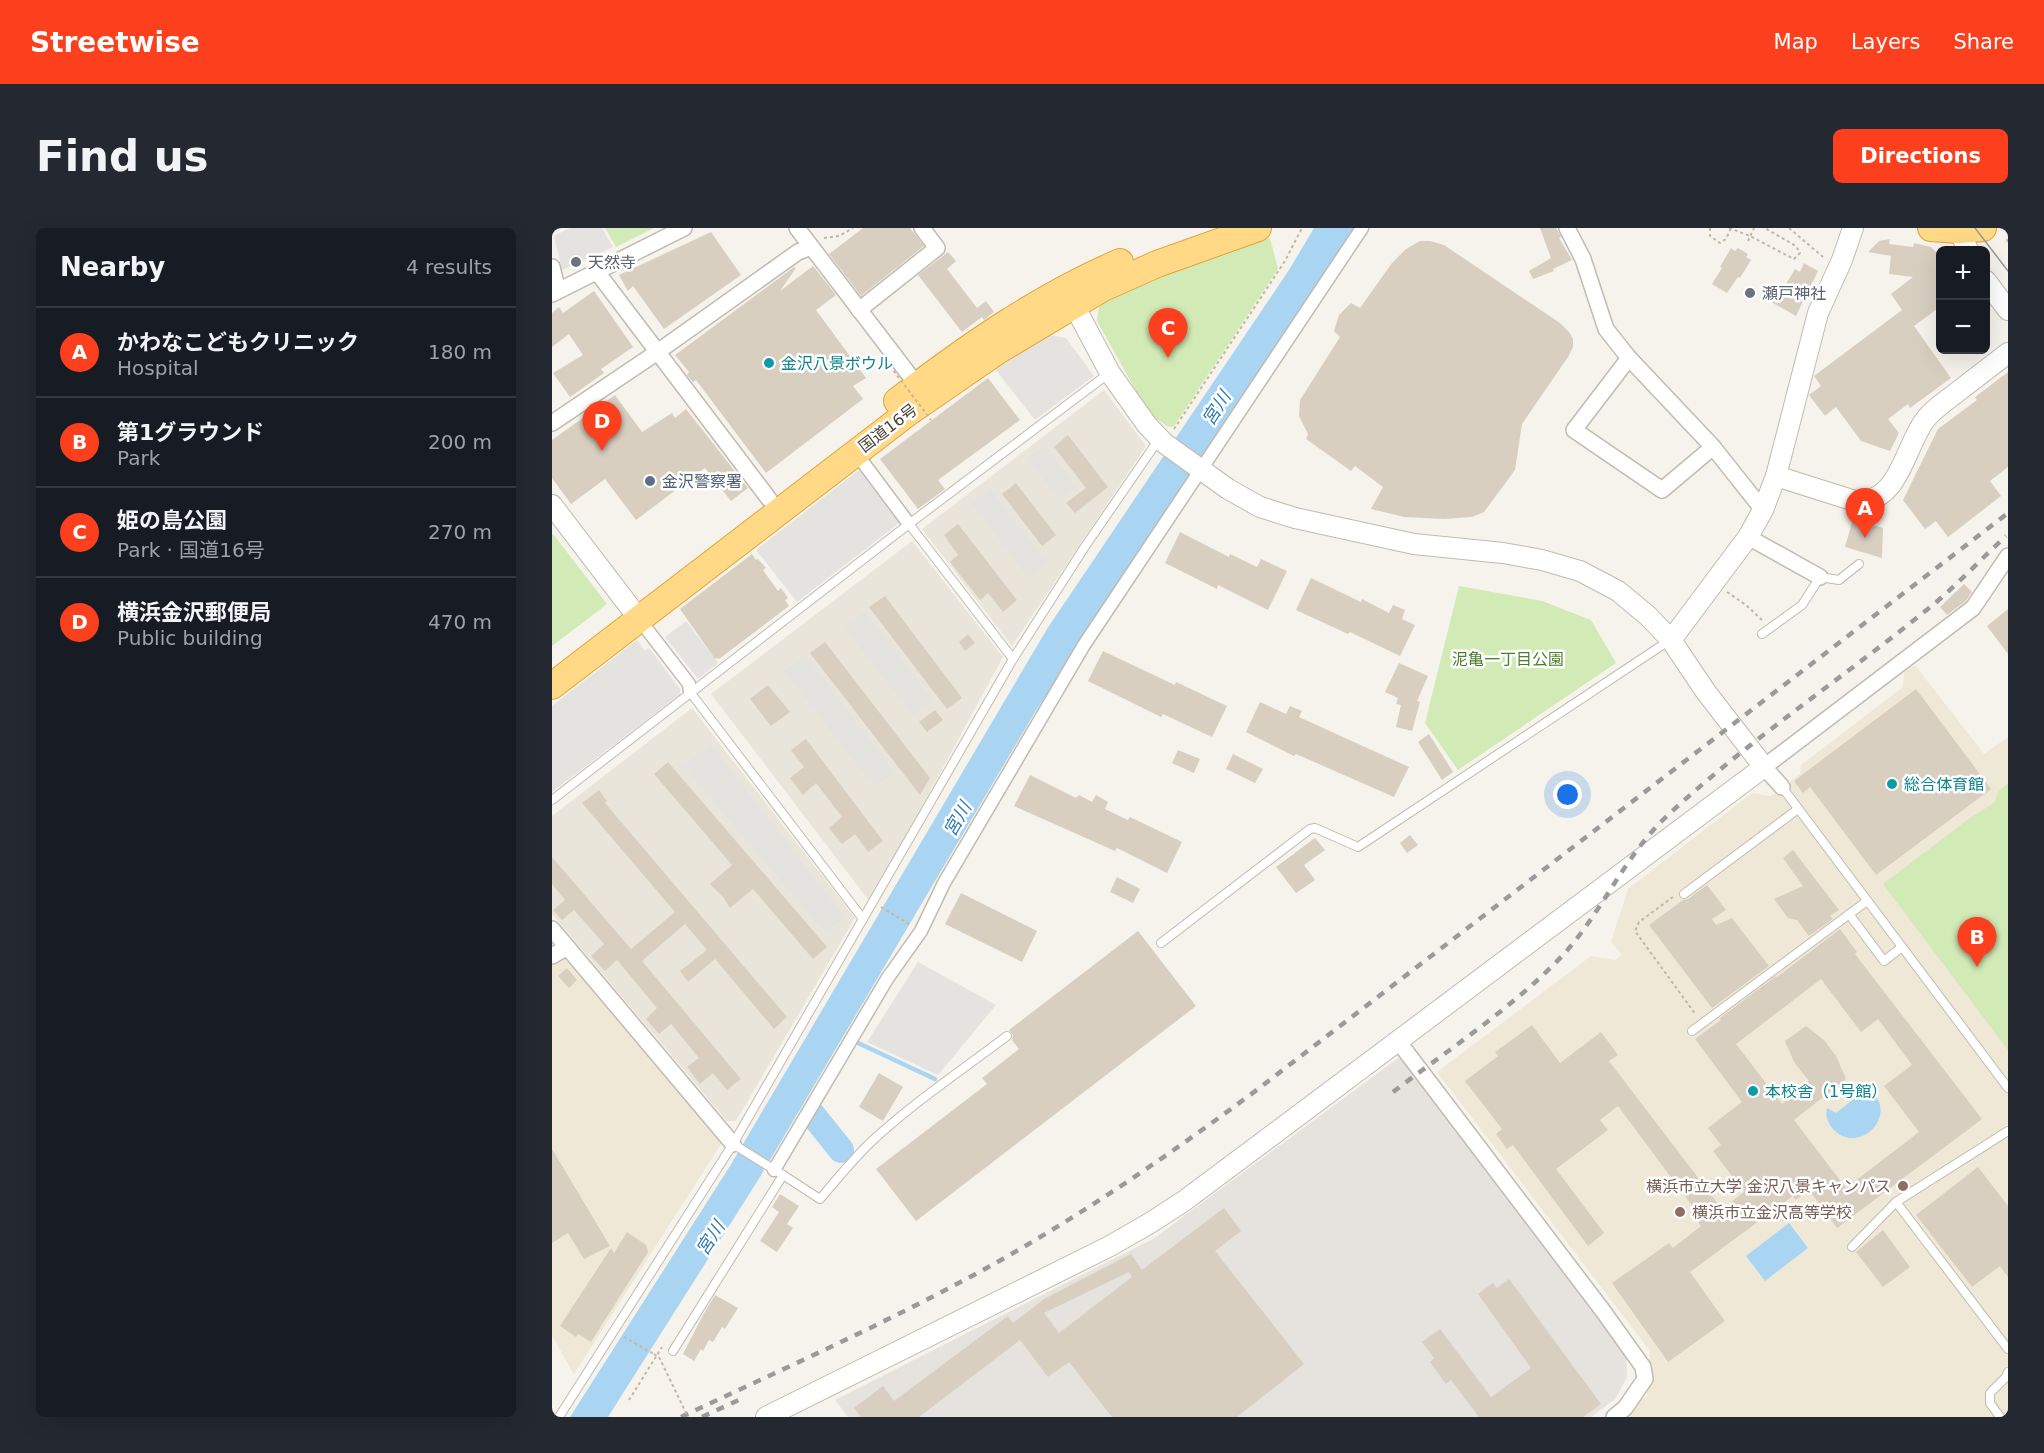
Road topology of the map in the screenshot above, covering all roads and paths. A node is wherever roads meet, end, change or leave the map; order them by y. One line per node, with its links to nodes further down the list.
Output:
1 (684, 228): 25 (street)
2 (796, 228): 3 (path); 22 (street)
3 (853, 228)
4 (922, 228): 29 (street)
5 (1208, 228): 28 (highway, 国道16号)
6 (1258, 228): 28 (highway, 国道16号)
7 (1302, 228): 39 (path)
8 (1362, 228): 42 (street)
9 (1567, 228): 33 (street)
10 (1710, 228): 11 (path)
11 (1730, 228): 18 (path)
12 (1754, 228): 18 (path)
13 (1765, 228): 21 (path)
14 (1789, 228): 19 (path)
15 (1853, 228): 43 (street)
16 (1931, 228): 17 (highway)
17 (1967, 234)
18 (1750, 236): 20 (path); 21 (path)
19 (1800, 238): 21 (path); 23 (path)
20 (1748, 242)
21 (1796, 246)
22 (811, 247): 29 (street); 31 (street)
23 (1830, 263)
24 (552, 267): 27 (street)
25 (597, 272): 27 (street); 31 (street)
26 (1990, 285): 30 (street)
27 (555, 293)
28 (1069, 297): 35 (street); 36 (highway, 国道16号); 41 (highway, 国道16号)
29 (859, 310): 36 (street)
30 (2008, 310)
31 (656, 353): 38 (street); 44 (street)
32 (2008, 353): 43 (street)
33 (1629, 358): 40 (street); 40 (street)
34 (890, 366): 37 (path, bridge)
35 (1110, 373): 39 (street); 47 (lane)
36 (917, 385): 44 (highway, 国道16号)
37 (931, 420)
38 (552, 423)
39 (1163, 442): 42 (street); 57 (lane)
40 (1713, 447): 46 (street)
41 (856, 453): 47 (street); 53 (highway, 国道16号)
42 (1199, 469): 56 (street); 72 (street)
43 (1776, 476): 46 (street)
44 (769, 499): 53 (highway, 国道16号)
45 (552, 505): 53 (street)
46 (1763, 510): 48 (street)
47 (909, 524): 57 (lane); 60 (lane)
48 (1748, 537): 51 (street); 52 (street)
49 (2008, 556): 61 (street)
50 (1859, 564): 51 (lane)
51 (1820, 578): 54 (lane)
52 (1714, 584): 54 (path); 56 (street)
53 (635, 613): 58 (highway, 国道16号); 59 (highway, 国道16号); 60 (street)
54 (1771, 628): 55 (lane)
55 (1762, 634)
56 (1671, 640): 61 (street); 73 (lane)
57 (1012, 659): 67 (lane)
58 (552, 666)
59 (552, 686)
60 (690, 692): 63 (lane); 70 (lane)
61 (1764, 767): 62 (street); 80 (street)
62 (1782, 787): 64 (lane)
63 (552, 800)
64 (1798, 809): 65 (lane); 66 (lane)
65 (1684, 894)
66 (1867, 901): 68 (lane); 75 (lane)
67 (873, 902): 70 (lane); 72 (path)
68 (1849, 914): 75 (lane); 77 (lane)
69 (1645, 918): 77 (path)
70 (863, 919): 83 (lane)
71 (552, 929): 74 (street)
72 (921, 932): 84 (street)
73 (1161, 943)
74 (567, 947): 76 (street); 83 (street)
75 (1902, 947): 81 (lane)
76 (552, 956)
77 (1703, 1023): 78 (lane)
78 (1692, 1031)
79 (1007, 1036): 84 (lane)
80 (1398, 1041): 93 (street); 94 (street)
81 (2008, 1088)
82 (2008, 1131): 85 (lane)
83 (737, 1146): 84 (lane); 87 (lane)
84 (776, 1171): 89 (lane)
85 (1896, 1202): 86 (lane); 88 (lane)
86 (1852, 1247)
87 (614, 1331): 91 (lane); 92 (path, bridge)
88 (2008, 1349)
89 (673, 1352)
90 (2008, 1372): 95 (lane)
91 (559, 1417)
92 (688, 1417)
93 (766, 1417)
94 (1614, 1417)
95 (2000, 1417)

